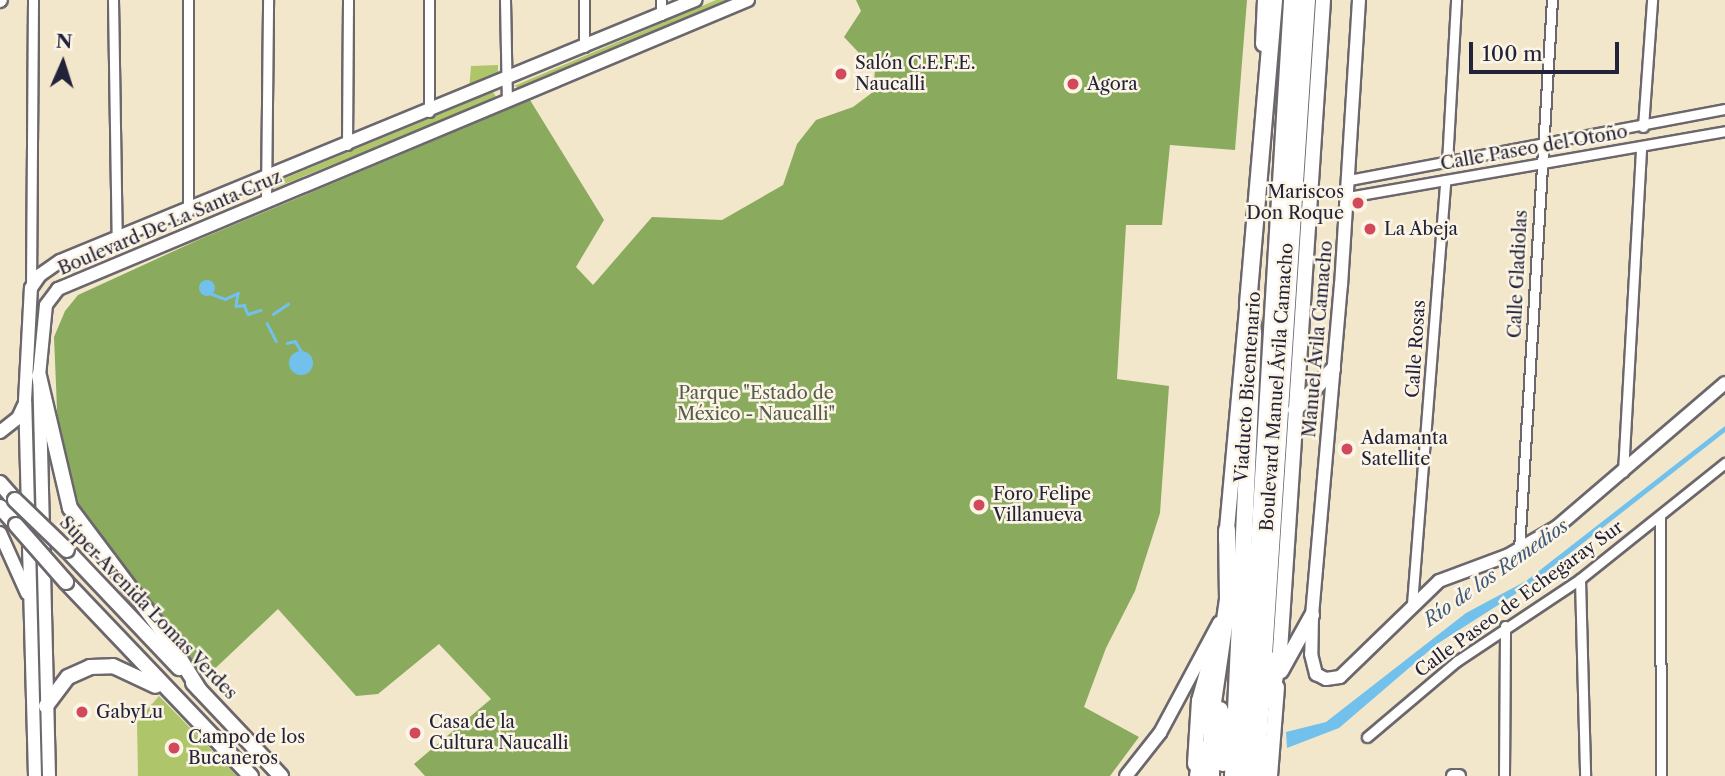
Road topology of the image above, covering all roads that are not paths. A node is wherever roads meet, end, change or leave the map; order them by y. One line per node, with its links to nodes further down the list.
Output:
1 (33, 0): 42 (street)
2 (113, 0): 41 (street)
3 (188, 0): 40 (street)
4 (268, 0): 35 (street)
5 (348, 0): 31 (street)
6 (429, 0): 27 (street)
7 (505, 0): 23 (street)
8 (584, 0): 22 (street)
9 (661, 0): 21 (street)
10 (695, 0): 21 (main road, Boulevard De La Santa Cruz)
11 (1265, 0): 24 (main road, Boulevard Manuel Ávila Camacho)
12 (1274, 0): 24 (highway, Boulevard Manuel Ávila Camacho)
13 (1292, 0): 84 (highway, Viaducto Bicentenario)
14 (1307, 0): 85 (highway, Boulevard Manuel Ávila Camacho)
15 (1322, 0): 48 (main road, Boulevard Manuel Ávila Camacho)
16 (1359, 0): 36 (main road, Manuel Ávila Camacho)
17 (1456, 0): 34 (street)
18 (1552, 0): 30 (street, Calle Gladiolas)
19 (1652, 0): 28 (street)
20 (743, 1): 25 (main road, Boulevard De La Santa Cruz)
21 (661, 15): 22 (main road, Boulevard De La Santa Cruz)
22 (584, 47): 23 (main road, Boulevard De La Santa Cruz)
23 (504, 80): 25 (street); 27 (main road, Boulevard De La Santa Cruz)
24 (1263, 91): 43 (highway, Boulevard Manuel Ávila Camacho)
25 (507, 101): 39 (main road, Boulevard De La Santa Cruz)
26 (1725, 109): 28 (street, Calle Paseo del Otoño)
27 (429, 112): 31 (main road, Boulevard De La Santa Cruz)
28 (1643, 127): 30 (street, Calle Paseo del Otoño)
29 (1725, 131): 32 (street, Calle Paseo del Otoño)
30 (1542, 144): 33 (street, Calle Gladiolas); 34 (street, Calle Paseo del Otoño)
31 (347, 146): 35 (main road, Boulevard De La Santa Cruz)
32 (1641, 146): 33 (street, Calle Paseo del Otoño); 51 (street)
33 (1540, 162): 37 (street, Calle Paseo del Otoño); 60 (street, Calle Gladiolas)
34 (1447, 163): 36 (street, Calle Paseo del Otoño)
35 (265, 179): 39 (street); 40 (main road, Boulevard De La Santa Cruz)
36 (1349, 180): 38 (main road, Manuel Ávila Camacho)
37 (1445, 180): 38 (street, Calle Paseo del Otoño); 62 (street, Calle Rosas)
38 (1348, 197): 44 (main road, Manuel Ávila Camacho)
39 (266, 200): 45 (main road, Boulevard De La Santa Cruz)
40 (188, 212): 41 (main road, Boulevard De La Santa Cruz)
41 (117, 242): 42 (main road, Boulevard De La Santa Cruz)
42 (31, 288): 47 (main road)
43 (1248, 304): 57 (main road, Boulevard Manuel Ávila Camacho); 59 (highway, Boulevard Manuel Ávila Camacho)
44 (1333, 369): 48 (main road); 63 (main road, Manuel Ávila Camacho)
45 (39, 376): 70 (main road); 72 (main road, Boulevard De La Santa Cruz)
46 (1725, 383): 51 (main road, Calle Paseo de Echegaray Sur)
47 (25, 401): 49 (main road); 65 (main road)
48 (1296, 410): 67 (main road, Boulevard Manuel Ávila Camacho)
49 (0, 432)
50 (1725, 463): 56 (street, Calle Paseo de Echegaray Sur)
51 (1623, 472): 60 (main road, Calle Paseo de Echegaray Sur)
52 (0, 476): 54 (main road, Súper Avenida Lomas Verdes)
53 (0, 483): 54 (main road, Súper Avenida Lomas Verdes)
54 (15, 499): 70 (main road, Súper Avenida Lomas Verdes, bridge)
55 (0, 510): 71 (main road, bridge)
56 (1660, 517): 61 (street, Calle Paseo de Echegaray Sur); 92 (street)
57 (1227, 530): 64 (main road, Boulevard Manuel Ávila Camacho); 73 (highway)
58 (0, 533): 65 (main road)
59 (1246, 539): 73 (highway); 83 (highway, Boulevard Manuel Ávila Camacho)
60 (1519, 550): 62 (main road, Calle Paseo de Echegaray Sur)
61 (1580, 579): 66 (street, Calle Paseo de Echegaray Sur); 91 (street)
62 (1412, 604): 68 (main road, Calle Paseo de Echegaray Sur)
63 (1312, 615): 68 (main road, Manuel Ávila Camacho); 69 (main road)
64 (1219, 623): 80 (main road); 81 (main road, Boulevard Manuel Ávila Camacho)
65 (33, 624): 76 (main road)
66 (1504, 626): 74 (street, Calle Paseo de Echegaray Sur); 90 (street)
67 (1279, 657): 69 (main road, Boulevard Manuel Ávila Camacho); 86 (highway)
68 (1321, 678)
69 (1277, 679): 87 (main road, Boulevard Manuel Ávila Camacho)
70 (200, 690): 79 (main road, Súper Avenida Lomas Verdes)
71 (166, 691): 72 (main road); 78 (main road)
72 (46, 706): 77 (main road, Boulevard De La Santa Cruz)
73 (1216, 710): 75 (highway)
74 (1367, 737)
75 (1213, 755): 81 (highway); 82 (highway)
76 (35, 776)
77 (49, 776)
78 (251, 776)
79 (281, 776)
80 (1126, 776)
81 (1196, 776)
82 (1225, 776)
83 (1233, 776)
84 (1245, 776)
85 (1256, 776)
86 (1262, 776)
87 (1270, 776)
88 (1453, 776): 89 (main road)
89 (1460, 776)
90 (1504, 776)
91 (1585, 776)
92 (1661, 776)

